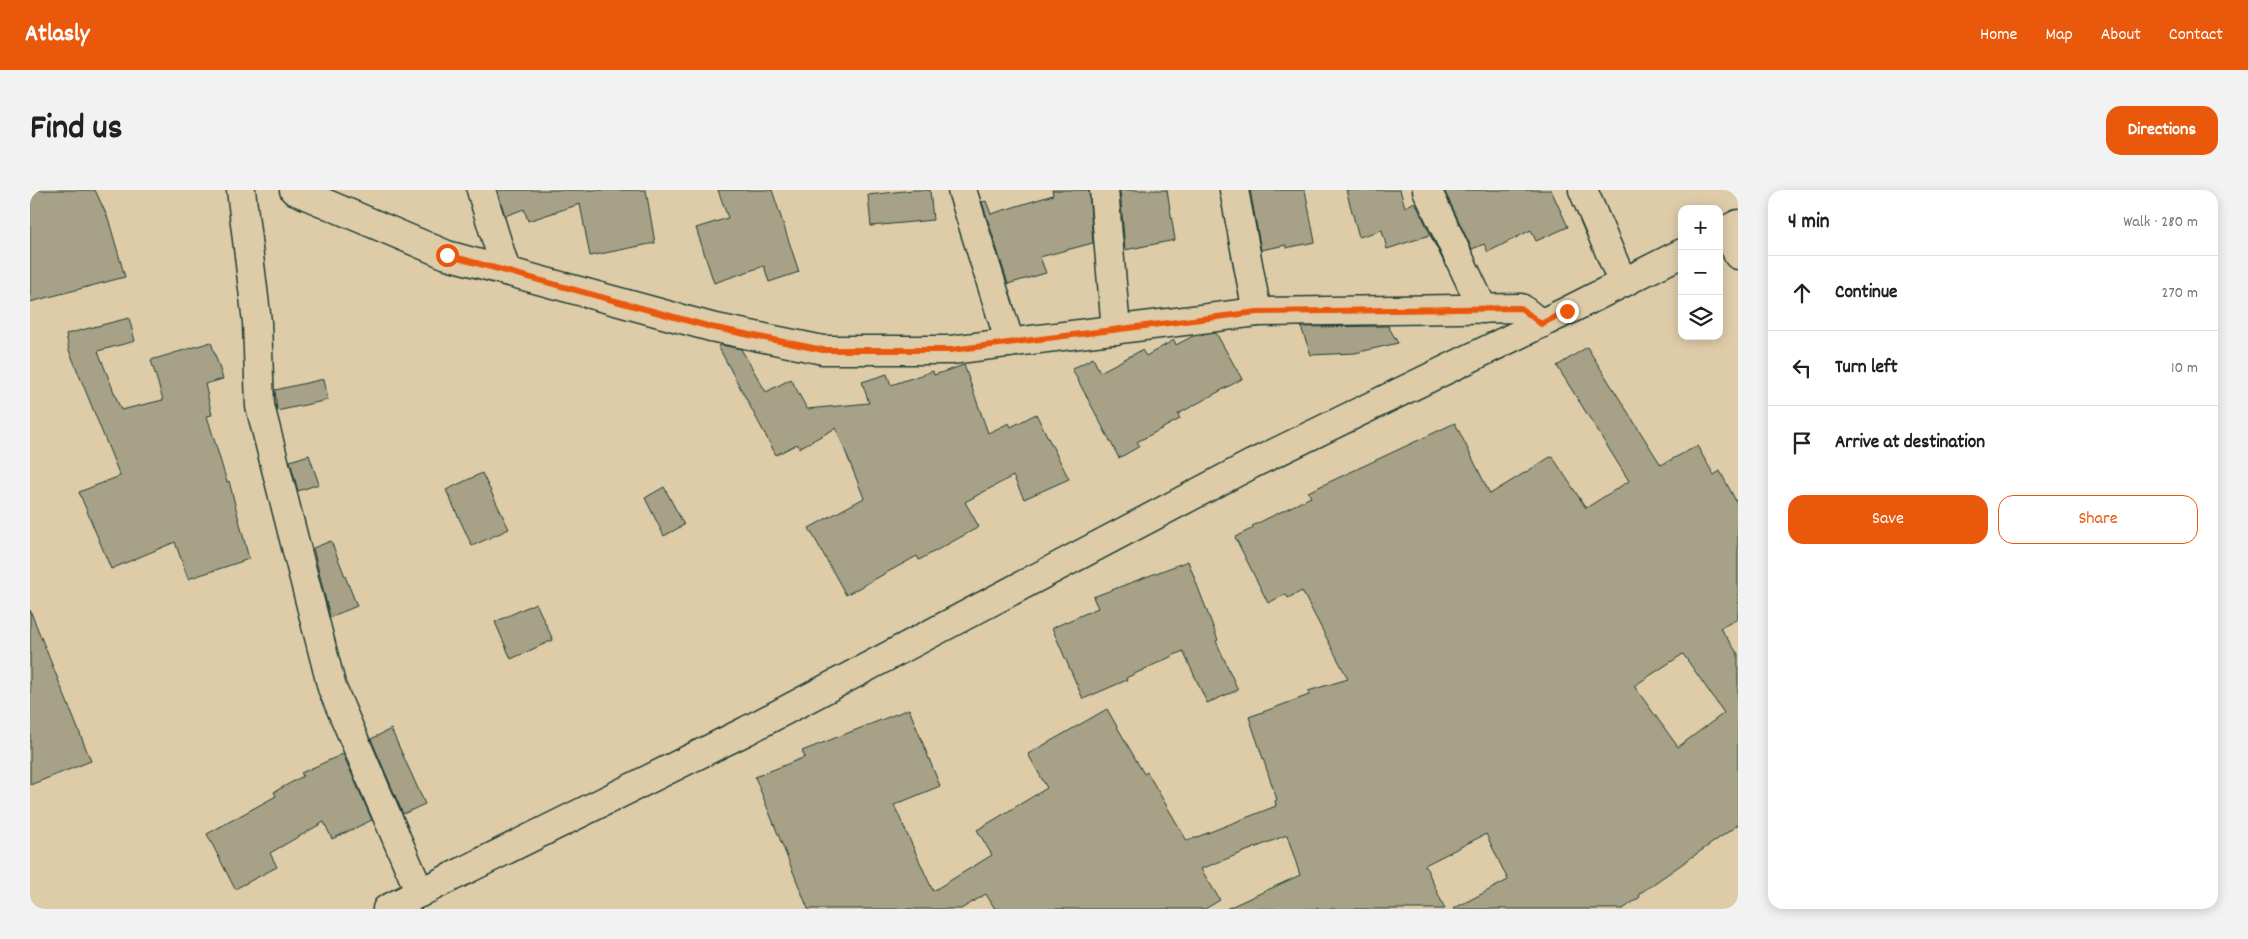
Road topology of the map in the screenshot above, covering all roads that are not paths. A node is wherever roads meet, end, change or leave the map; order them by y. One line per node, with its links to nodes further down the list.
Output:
1 (241, 190): 19 (main road)
2 (294, 190): 12 (main road)
3 (481, 190): 12 (main road)
4 (962, 190): 18 (main road)
5 (1104, 190): 17 (main road)
6 (1234, 190): 15 (main road)
7 (1427, 190): 14 (main road)
8 (1583, 190): 13 (main road)
9 (1728, 229): 11 (main road)
10 (1678, 255): 13 (main road)
11 (1738, 255)
12 (506, 271): 18 (main road)
13 (1623, 283): 16 (main road)
14 (1483, 309): 15 (main road); 16 (main road)
15 (1257, 312): 17 (main road)
16 (1541, 324): 19 (main road)
17 (1116, 330): 18 (main road)
18 (1010, 343)
19 (420, 893): 20 (main road)
20 (388, 909)

